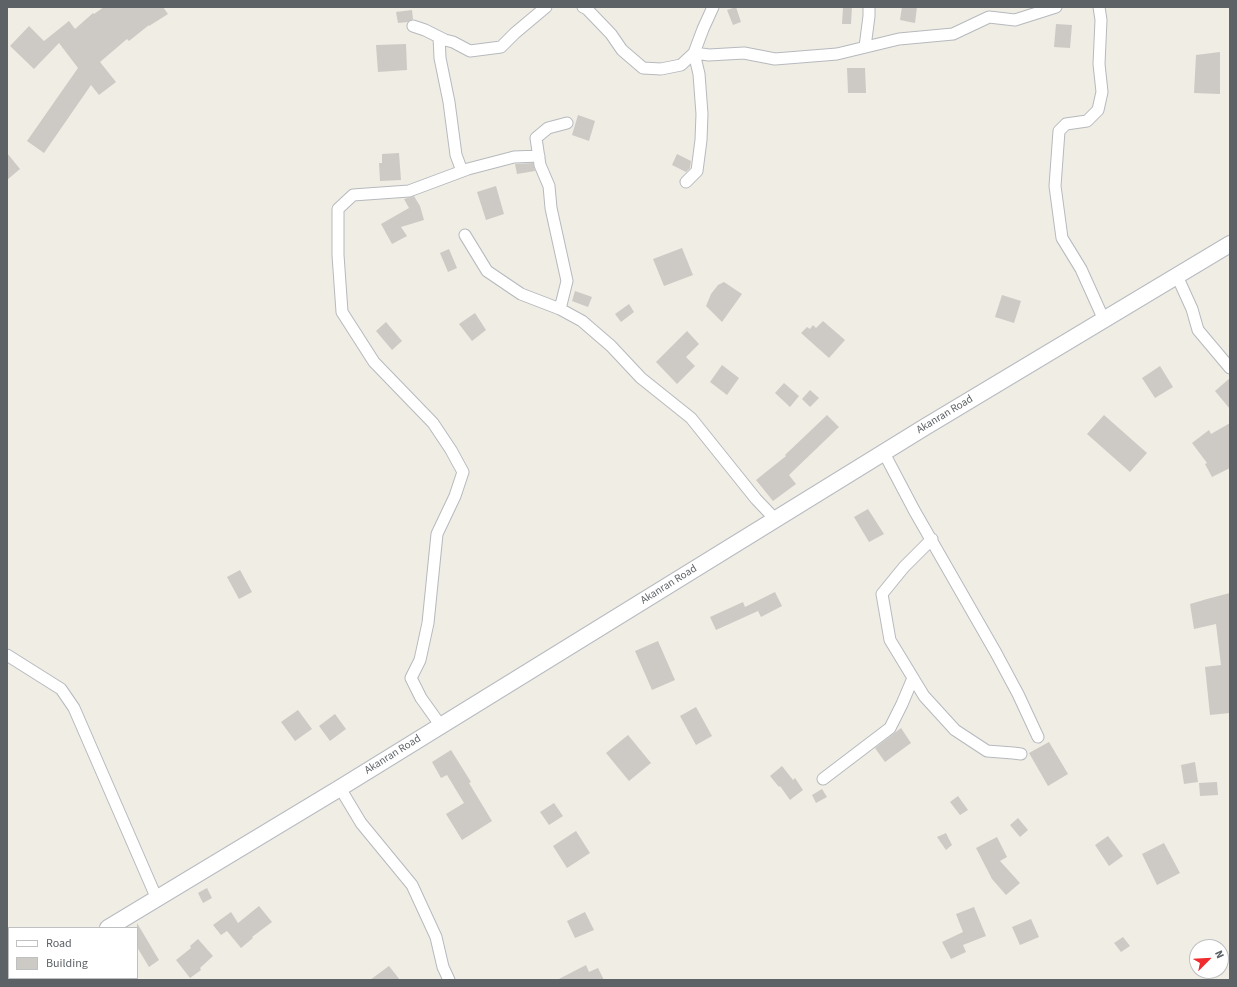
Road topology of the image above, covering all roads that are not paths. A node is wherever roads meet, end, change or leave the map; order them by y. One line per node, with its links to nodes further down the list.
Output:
1 (546, 7): 8 (street)
2 (583, 7): 10 (street)
3 (713, 7): 10 (street)
4 (869, 7): 9 (street)
5 (1056, 7): 9 (street)
6 (1099, 7): 19 (street)
7 (414, 26): 8 (street)
8 (439, 37): 13 (street)
9 (865, 47): 10 (street)
10 (694, 53): 14 (street)
11 (567, 123): 12 (street)
12 (538, 156): 13 (street); 18 (street)
13 (462, 171): 26 (street)
14 (686, 182)
15 (465, 235): 18 (street)
16 (1230, 244): 17 (main road, Akanran Road)
17 (1177, 276): 19 (main road, Akanran Road); 20 (street)
18 (560, 309): 22 (street)
19 (1104, 320): 21 (main road, Akanran Road)
20 (1230, 368)
21 (884, 453): 22 (main road, Akanran Road); 23 (street)
22 (775, 519): 26 (main road, Akanran Road)
23 (932, 539): 25 (street); 27 (street)
24 (7, 655): 31 (street)
25 (913, 678): 28 (street); 29 (street)
26 (441, 726): 30 (main road, Akanran Road)
27 (1038, 737)
28 (1021, 754)
29 (823, 779)
30 (340, 788): 31 (main road, Akanran Road); 33 (street)
31 (156, 899): 32 (main road, Akanran Road)
32 (110, 927)
33 (449, 980)

